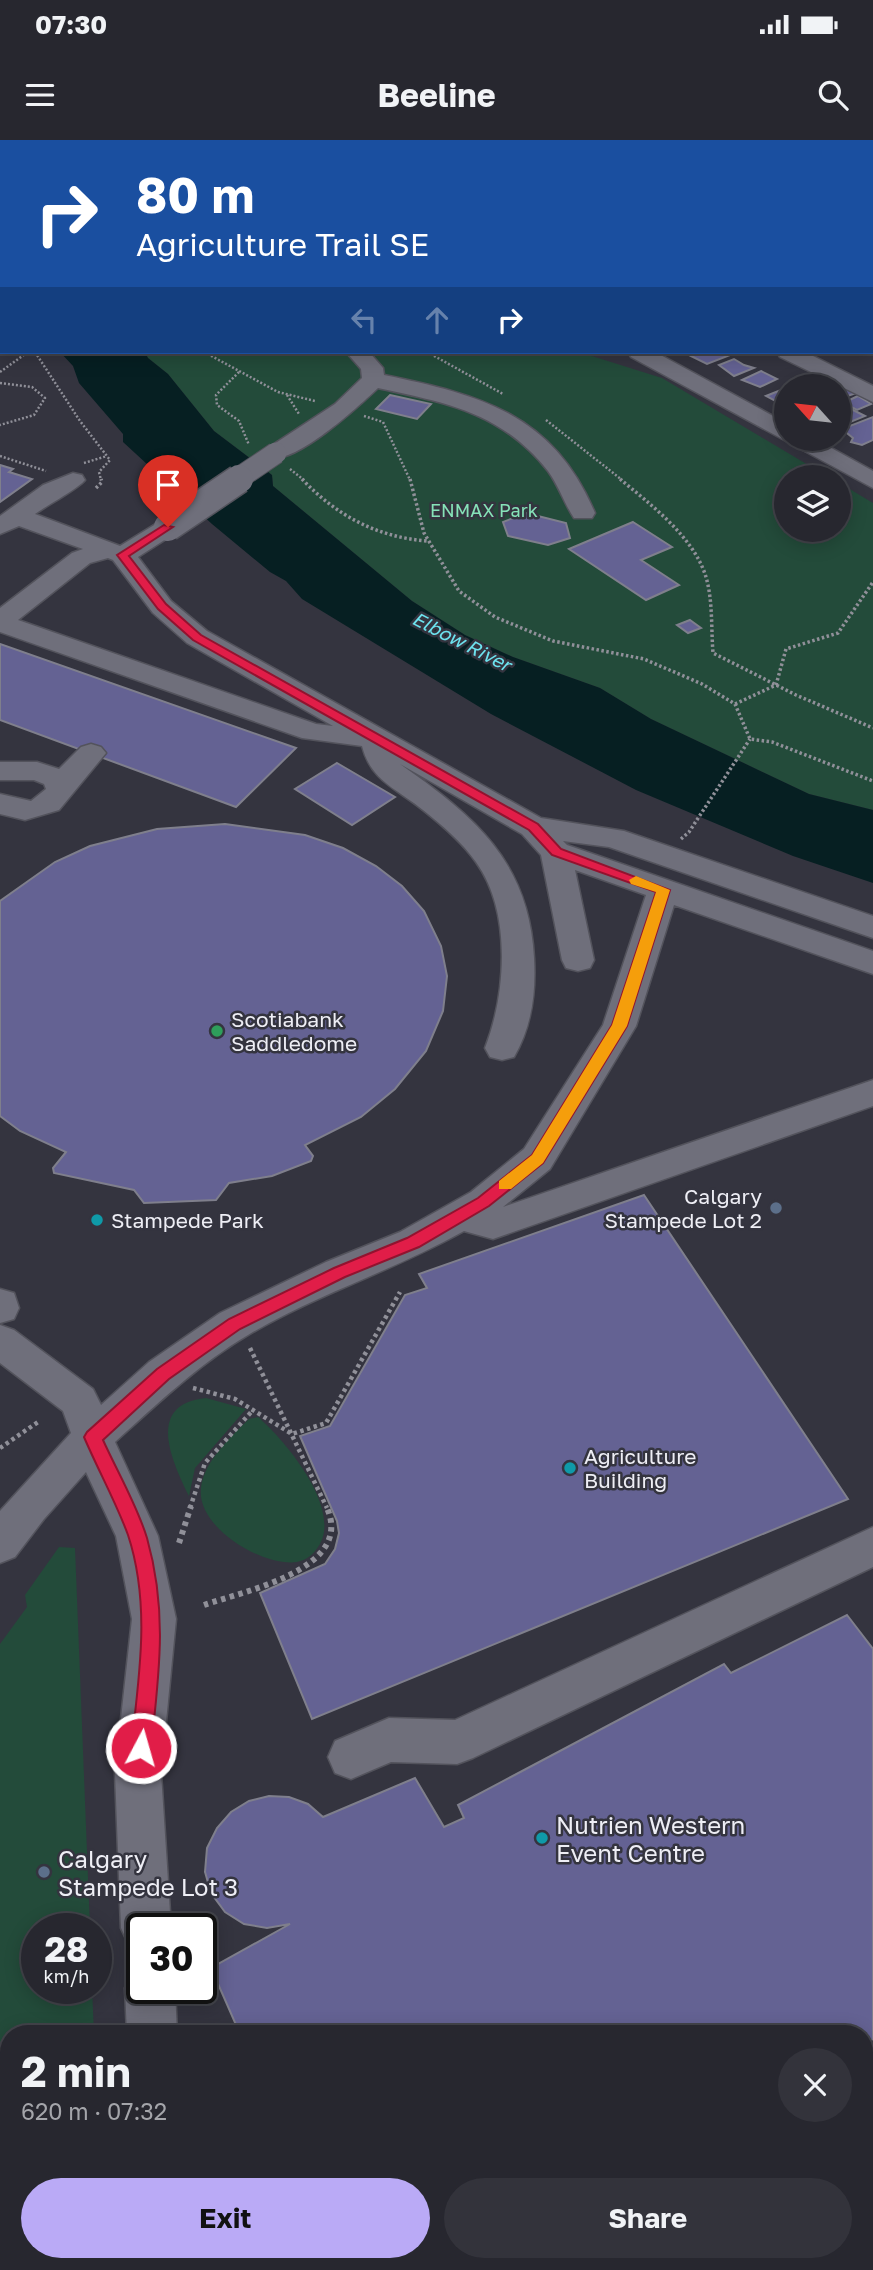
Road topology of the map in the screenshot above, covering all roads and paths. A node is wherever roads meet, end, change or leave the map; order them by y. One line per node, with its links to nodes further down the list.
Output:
1 (25, 354): 8 (path)
2 (36, 354): 22 (path)
3 (208, 354): 9 (path)
4 (359, 354): 10 (street)
5 (431, 354): 13 (path)
6 (643, 354): 17 (street)
7 (792, 354): 12 (street)
8 (0, 372)
9 (239, 372): 14 (path); 20 (path)
10 (373, 380): 14 (street); 23 (street)
11 (0, 383): 16 (path)
12 (873, 396)
13 (512, 399)
14 (343, 409): 20 (street); 25 (path)
15 (536, 413): 29 (path)
16 (0, 425)
17 (774, 426)
18 (821, 452): 21 (street)
19 (0, 456): 22 (path)
20 (272, 458): 25 (path); 26 (street, bridge)
21 (873, 481)
22 (80, 486): 24 (street)
23 (583, 513)
24 (8, 522): 26 (street)
25 (427, 541): 30 (path)
26 (116, 552): 28 (street); 32 (street)
27 (873, 582): 29 (path)
28 (0, 622): 32 (street)
29 (776, 685): 30 (path); 31 (path)
30 (735, 704): 33 (path)
31 (873, 728)
32 (375, 739): 39 (street); 46 (street)
33 (750, 739): 36 (path); 40 (path)
34 (0, 771): 35 (street)
35 (37, 771): 37 (street); 37 (street)
36 (873, 781)
37 (61, 790): 38 (street)
38 (0, 803)
39 (533, 827): 41 (street); 43 (street)
40 (690, 832)
41 (556, 852): 42 (street); 44 (street)
42 (663, 890): 45 (street); 48 (street)
43 (873, 927)
44 (578, 960)
45 (873, 963)
46 (502, 1048)
47 (873, 1093): 48 (street)
48 (460, 1215): 56 (street)
49 (400, 1293): 55 (path)
50 (0, 1341): 56 (street)
51 (250, 1348): 55 (path)
52 (193, 1388): 53 (path)
53 (253, 1410): 55 (path); 58 (path)
54 (38, 1422): 57 (path)
55 (292, 1434): 61 (path)
56 (93, 1437): 59 (street); 63 (street)
57 (0, 1448)
58 (179, 1543)
59 (0, 1544)
60 (873, 1546): 62 (street)
61 (204, 1605)
62 (351, 1757)
63 (145, 1913)
64 (151, 2004): 65 (street)
65 (152, 2025)

